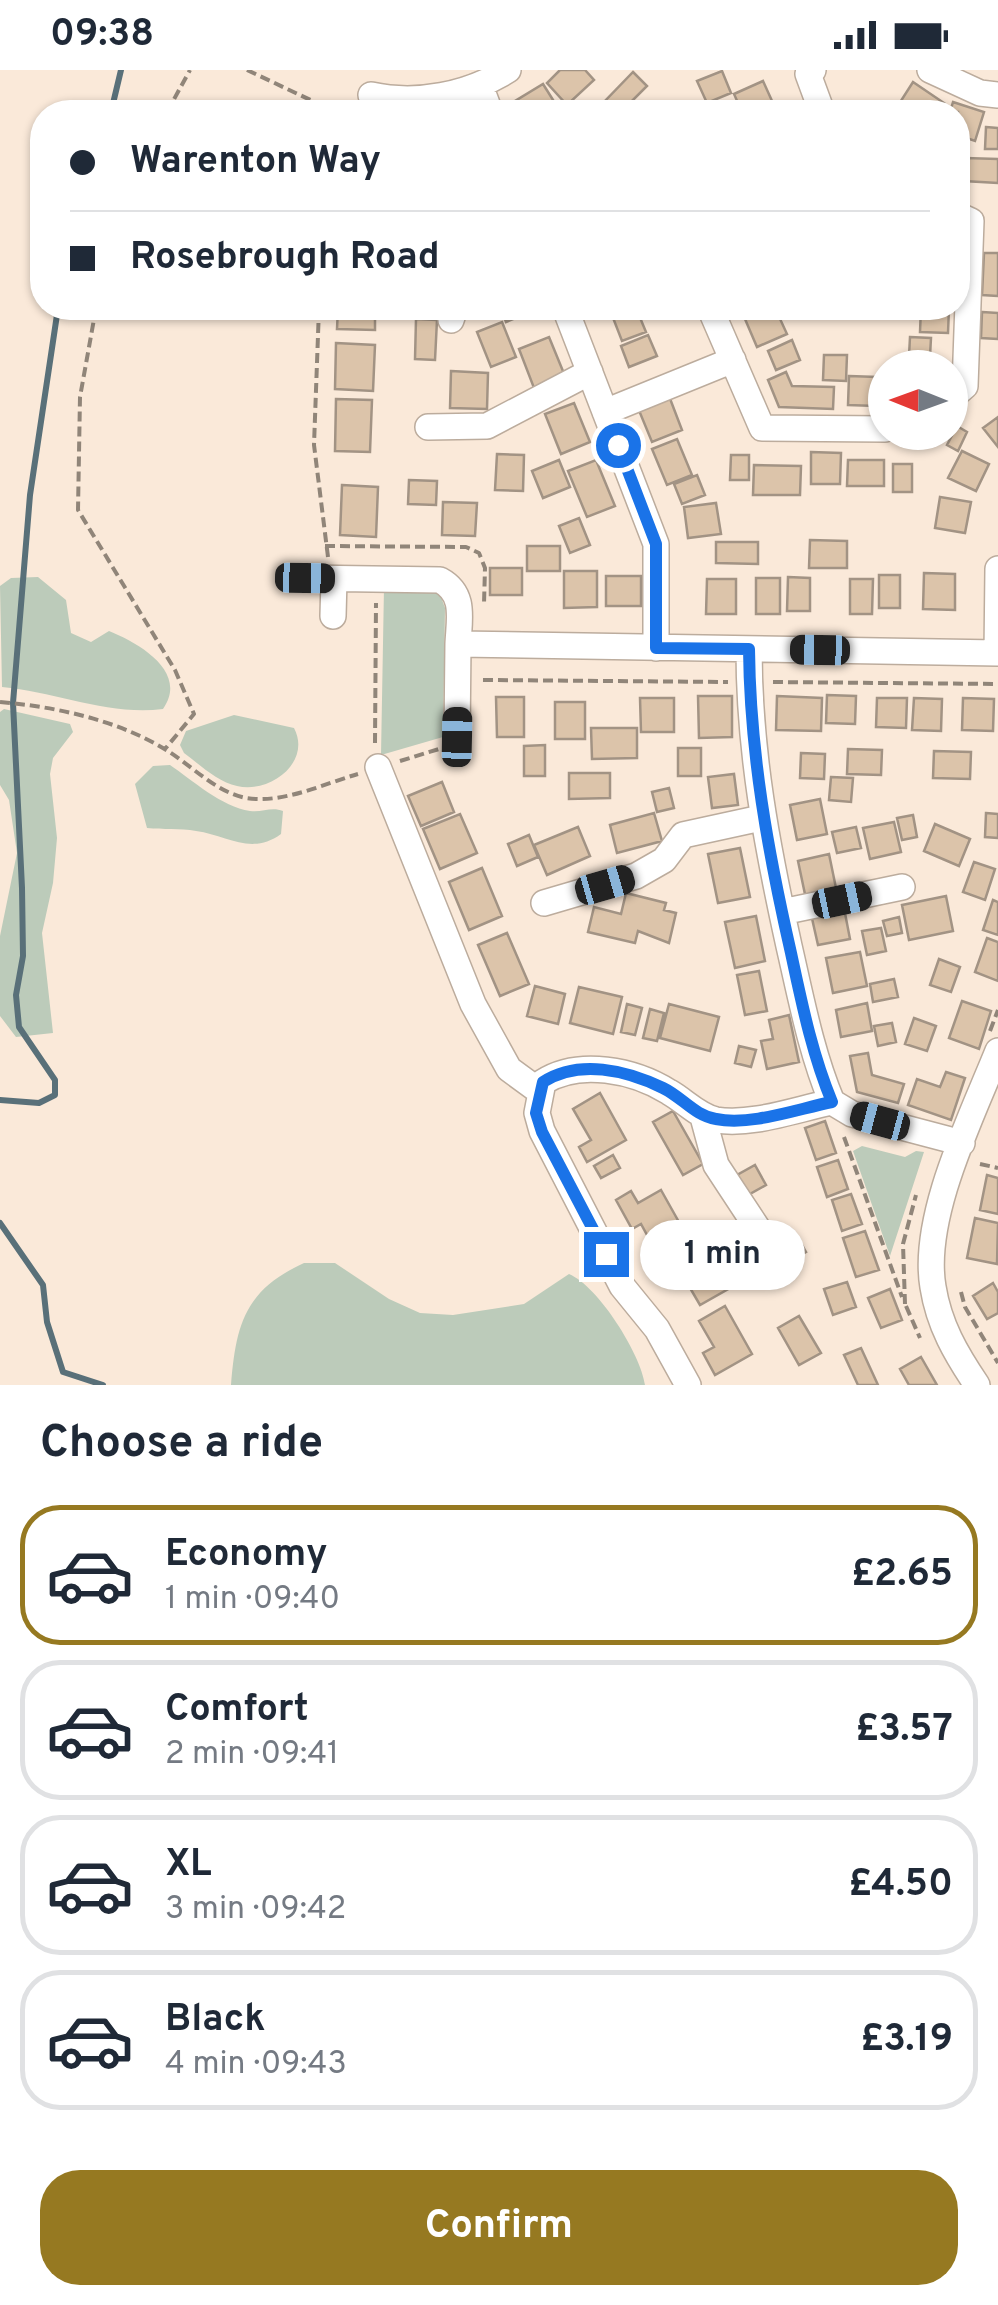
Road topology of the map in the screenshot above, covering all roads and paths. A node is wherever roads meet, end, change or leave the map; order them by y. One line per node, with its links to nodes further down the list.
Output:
1 (190, 70): 9 (path)
2 (247, 70): 10 (path)
3 (508, 70): 6 (street)
4 (814, 70): 12 (street)
5 (930, 70): 8 (street)
6 (480, 85): 7 (street); 11 (street)
7 (372, 94)
8 (998, 95)
9 (174, 100)
10 (311, 100)
11 (486, 100)
12 (818, 100)
13 (94, 320): 35 (path)
14 (319, 320): 26 (path)
15 (570, 320): 20 (street)
16 (715, 320): 19 (street)
17 (967, 320): 18 (street)
18 (966, 350)
19 (733, 360): 21 (street); 23 (street)
20 (590, 372): 21 (street); 22 (street)
21 (605, 412): 30 (street)
22 (428, 427)
23 (868, 429)
24 (998, 569): 32 (street)
25 (305, 578): 26 (street)
26 (334, 578): 27 (street); 28 (street)
27 (376, 579): 29 (street); 36 (path)
28 (334, 616)
29 (458, 644): 30 (street); 34 (street)
30 (656, 648): 31 (street)
31 (749, 649): 32 (street); 37 (street)
32 (997, 653)
33 (1, 702): 35 (path)
34 (457, 737): 36 (path)
35 (164, 749): 36 (path)
36 (378, 767): 42 (street)
37 (761, 818): 39 (street); 40 (street)
38 (902, 887): 40 (street)
39 (544, 903)
40 (782, 912): 43 (street)
41 (998, 1051): 45 (street)
42 (539, 1091): 44 (street); 53 (street)
43 (835, 1106): 44 (street); 45 (street); 51 (path)
44 (703, 1116): 49 (street)
45 (973, 1146): 46 (path); 54 (street)
46 (980, 1164): 47 (path); 48 (path)
47 (998, 1168)
48 (974, 1180)
49 (764, 1238)
50 (956, 1276): 52 (path)
51 (924, 1344)
52 (998, 1362)
53 (688, 1385)
54 (977, 1385)

